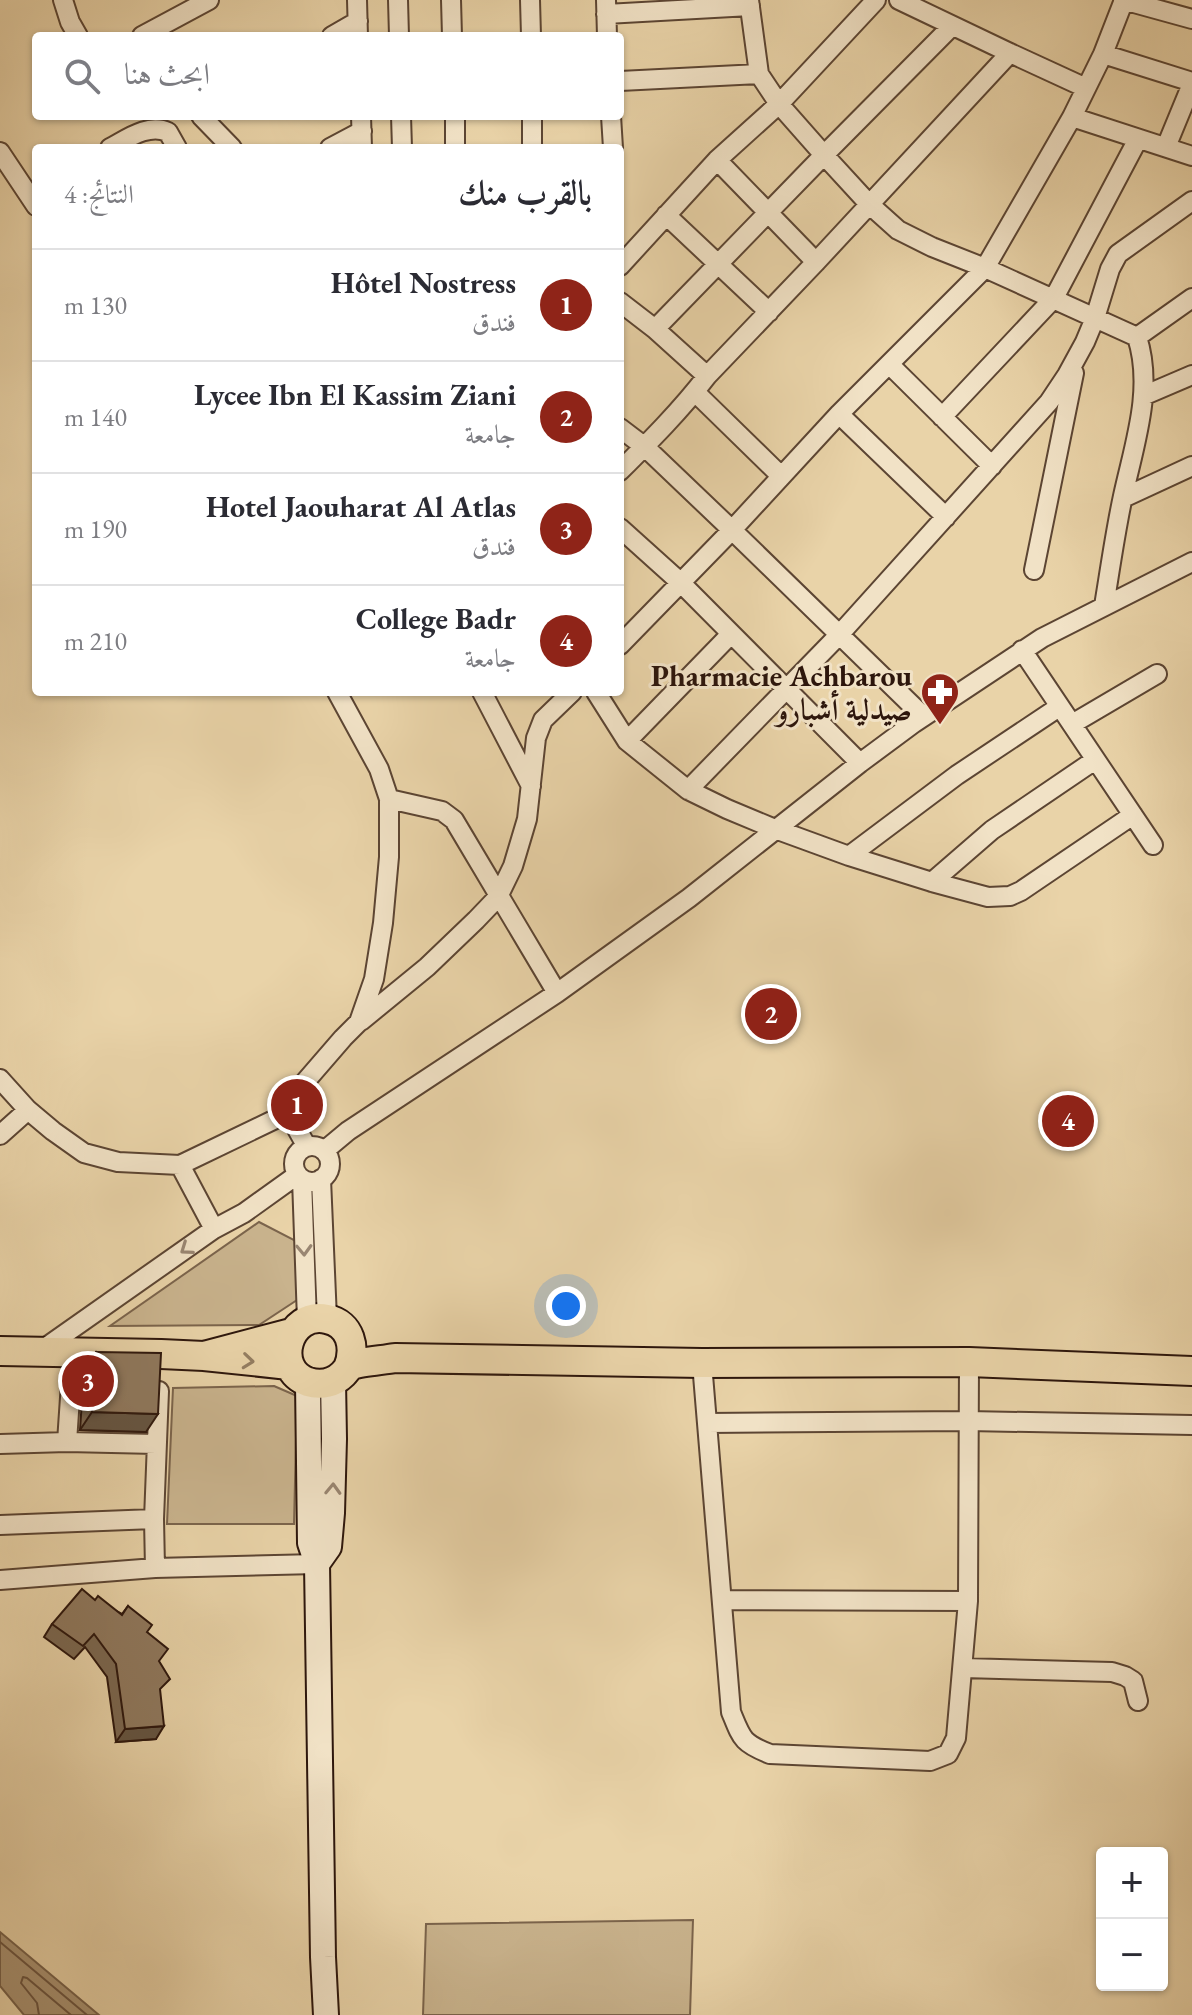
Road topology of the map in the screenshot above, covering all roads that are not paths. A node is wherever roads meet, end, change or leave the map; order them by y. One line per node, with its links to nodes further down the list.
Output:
1 (63, 0): 15 (street)
2 (209, 0): 16 (street)
3 (357, 0): 14 (street)
4 (398, 0): 17 (street)
5 (451, 0): 18 (street)
6 (530, 0): 19 (street)
7 (899, 0): 13 (street)
8 (1124, 0): 12 (street); 22 (street)
9 (870, 1): 27 (street)
10 (750, 3): 11 (street); 23 (street)
11 (606, 7): 20 (street)
12 (1192, 19)
13 (952, 26): 21 (street); 46 (street)
14 (358, 29)
15 (76, 32)
16 (149, 32)
17 (399, 32)
18 (452, 32)
19 (531, 32)
20 (607, 32)
21 (1010, 53): 26 (street); 51 (street)
22 (1103, 54): 25 (street); 26 (street)
23 (759, 74): 24 (street); 27 (street)
24 (624, 81)
25 (1192, 83): 44 (street)
26 (1086, 88): 28 (street)
27 (779, 104): 46 (street); 48 (street)
28 (1072, 117): 35 (street); 57 (street)
29 (205, 120): 38 (street)
30 (401, 120): 40 (street)
31 (455, 120): 41 (street)
32 (532, 120): 42 (street)
33 (611, 120): 43 (street)
34 (362, 132): 39 (street)
35 (1138, 139): 44 (street); 58 (street)
36 (118, 144): 37 (street)
37 (175, 144)
38 (228, 144)
39 (338, 144)
40 (402, 144)
41 (455, 144)
42 (532, 144)
43 (613, 144)
44 (1166, 147): 47 (street)
45 (0, 152): 49 (street)
46 (824, 155): 51 (street); 52 (street)
47 (1192, 156)
48 (717, 160): 52 (street); 53 (street)
49 (32, 195)
50 (1192, 201): 62 (street)
51 (869, 204): 55 (street); 57 (street)
52 (767, 214): 55 (street); 56 (street)
53 (666, 215): 54 (street); 56 (street)
54 (624, 262)
55 (816, 262): 61 (street)
56 (719, 264): 61 (street); 63 (street)
57 (985, 268): 58 (street); 66 (street)
58 (1054, 298): 62 (street); 72 (street)
59 (1192, 298): 64 (street)
60 (624, 305): 63 (street)
61 (769, 312): 68 (street)
62 (1095, 318): 64 (street); 65 (street)
63 (655, 329): 68 (street)
64 (1137, 337): 70 (street)
65 (1077, 357): 75 (street); 84 (street)
66 (889, 364): 71 (street); 72 (street)
67 (1192, 375): 70 (street)
68 (707, 376): 69 (street)
69 (695, 392): 74 (street); 78 (street)
70 (1143, 396): 79 (street)
71 (839, 414): 78 (street); 80 (street)
72 (942, 417): 75 (street)
73 (624, 431): 74 (street)
74 (645, 447): 77 (street); 81 (street)
75 (992, 466): 80 (street)
76 (1192, 466): 79 (street)
77 (624, 467)
78 (781, 476): 81 (street)
79 (1123, 498): 86 (street)
80 (946, 517): 88 (street)
81 (732, 530): 85 (street); 88 (street)
82 (624, 532): 85 (street)
83 (1192, 562): 86 (street)
84 (1034, 570)
85 (680, 582): 87 (street); 89 (street)
86 (1104, 606): 90 (street)
87 (731, 634): 92 (street); 100 (street)
88 (839, 635): 92 (street); 98 (street)
89 (624, 641)
90 (1022, 650): 97 (street); 98 (street)
91 (1157, 674): 99 (street)
92 (786, 689): 102 (street); 104 (street)
93 (339, 696): 105 (street)
94 (484, 696): 103 (street)
95 (568, 696): 103 (street)
96 (599, 696): 100 (street)
97 (1059, 707): 99 (street); 109 (street)
98 (923, 716): 102 (street)
99 (1072, 724): 101 (street)
100 (627, 741): 104 (street)
101 (1095, 760): 106 (street); 110 (street)
102 (860, 763): 107 (street)
103 (531, 786): 111 (street)
104 (688, 790): 107 (street)
105 (389, 799): 111 (street); 113 (street)
106 (1133, 815): 108 (street); 110 (street)
107 (775, 829): 109 (street); 112 (street)
108 (1153, 845)
109 (849, 856): 110 (street)
110 (932, 882)
111 (498, 897): 112 (street); 113 (street)
112 (557, 993): 118 (street)
113 (359, 1022): 116 (street)
114 (0, 1079): 115 (street)
115 (28, 1110): 117 (street); 119 (street)
116 (288, 1113): 118 (street); 119 (street)
117 (0, 1135)
118 (316, 1149): 120 (street); 121 (street)
119 (180, 1165): 122 (street)
120 (299, 1177): 121 (street); 122 (street); 123 (street, one-way to 123)
121 (321, 1179): 123 (street)
122 (214, 1229): 126 (street, one-way to 126)
123 (308, 1324): 124 (main road); 129 (main road); 134 (main road)
124 (350, 1338): 130 (main road); 134 (main road)
125 (0, 1351): 126 (main road)
126 (39, 1352): 127 (main road)
127 (73, 1353): 128 (main road); 138 (street)
128 (161, 1354): 129 (main road); 140 (street)
129 (204, 1356): 134 (main road, one-way to 134)
130 (395, 1358): 132 (main road); 134 (main road)
131 (969, 1362): 132 (main road); 133 (main road); 135 (street)
132 (702, 1363): 136 (street)
133 (1192, 1371)
134 (320, 1374): 143 (street)
135 (968, 1421): 136 (street); 137 (street); 147 (street)
136 (707, 1423): 146 (street)
137 (1192, 1425)
138 (67, 1442): 139 (street); 140 (street)
139 (0, 1444)
140 (156, 1444): 141 (street)
141 (154, 1519): 142 (street); 144 (street)
142 (0, 1525)
143 (317, 1564): 144 (street); 150 (street)
144 (155, 1568): 145 (street)
145 (0, 1580)
146 (722, 1600): 147 (street); 148 (street)
147 (968, 1601): 148 (street)
148 (963, 1668): 149 (street)
149 (1138, 1701)
150 (326, 2015)

